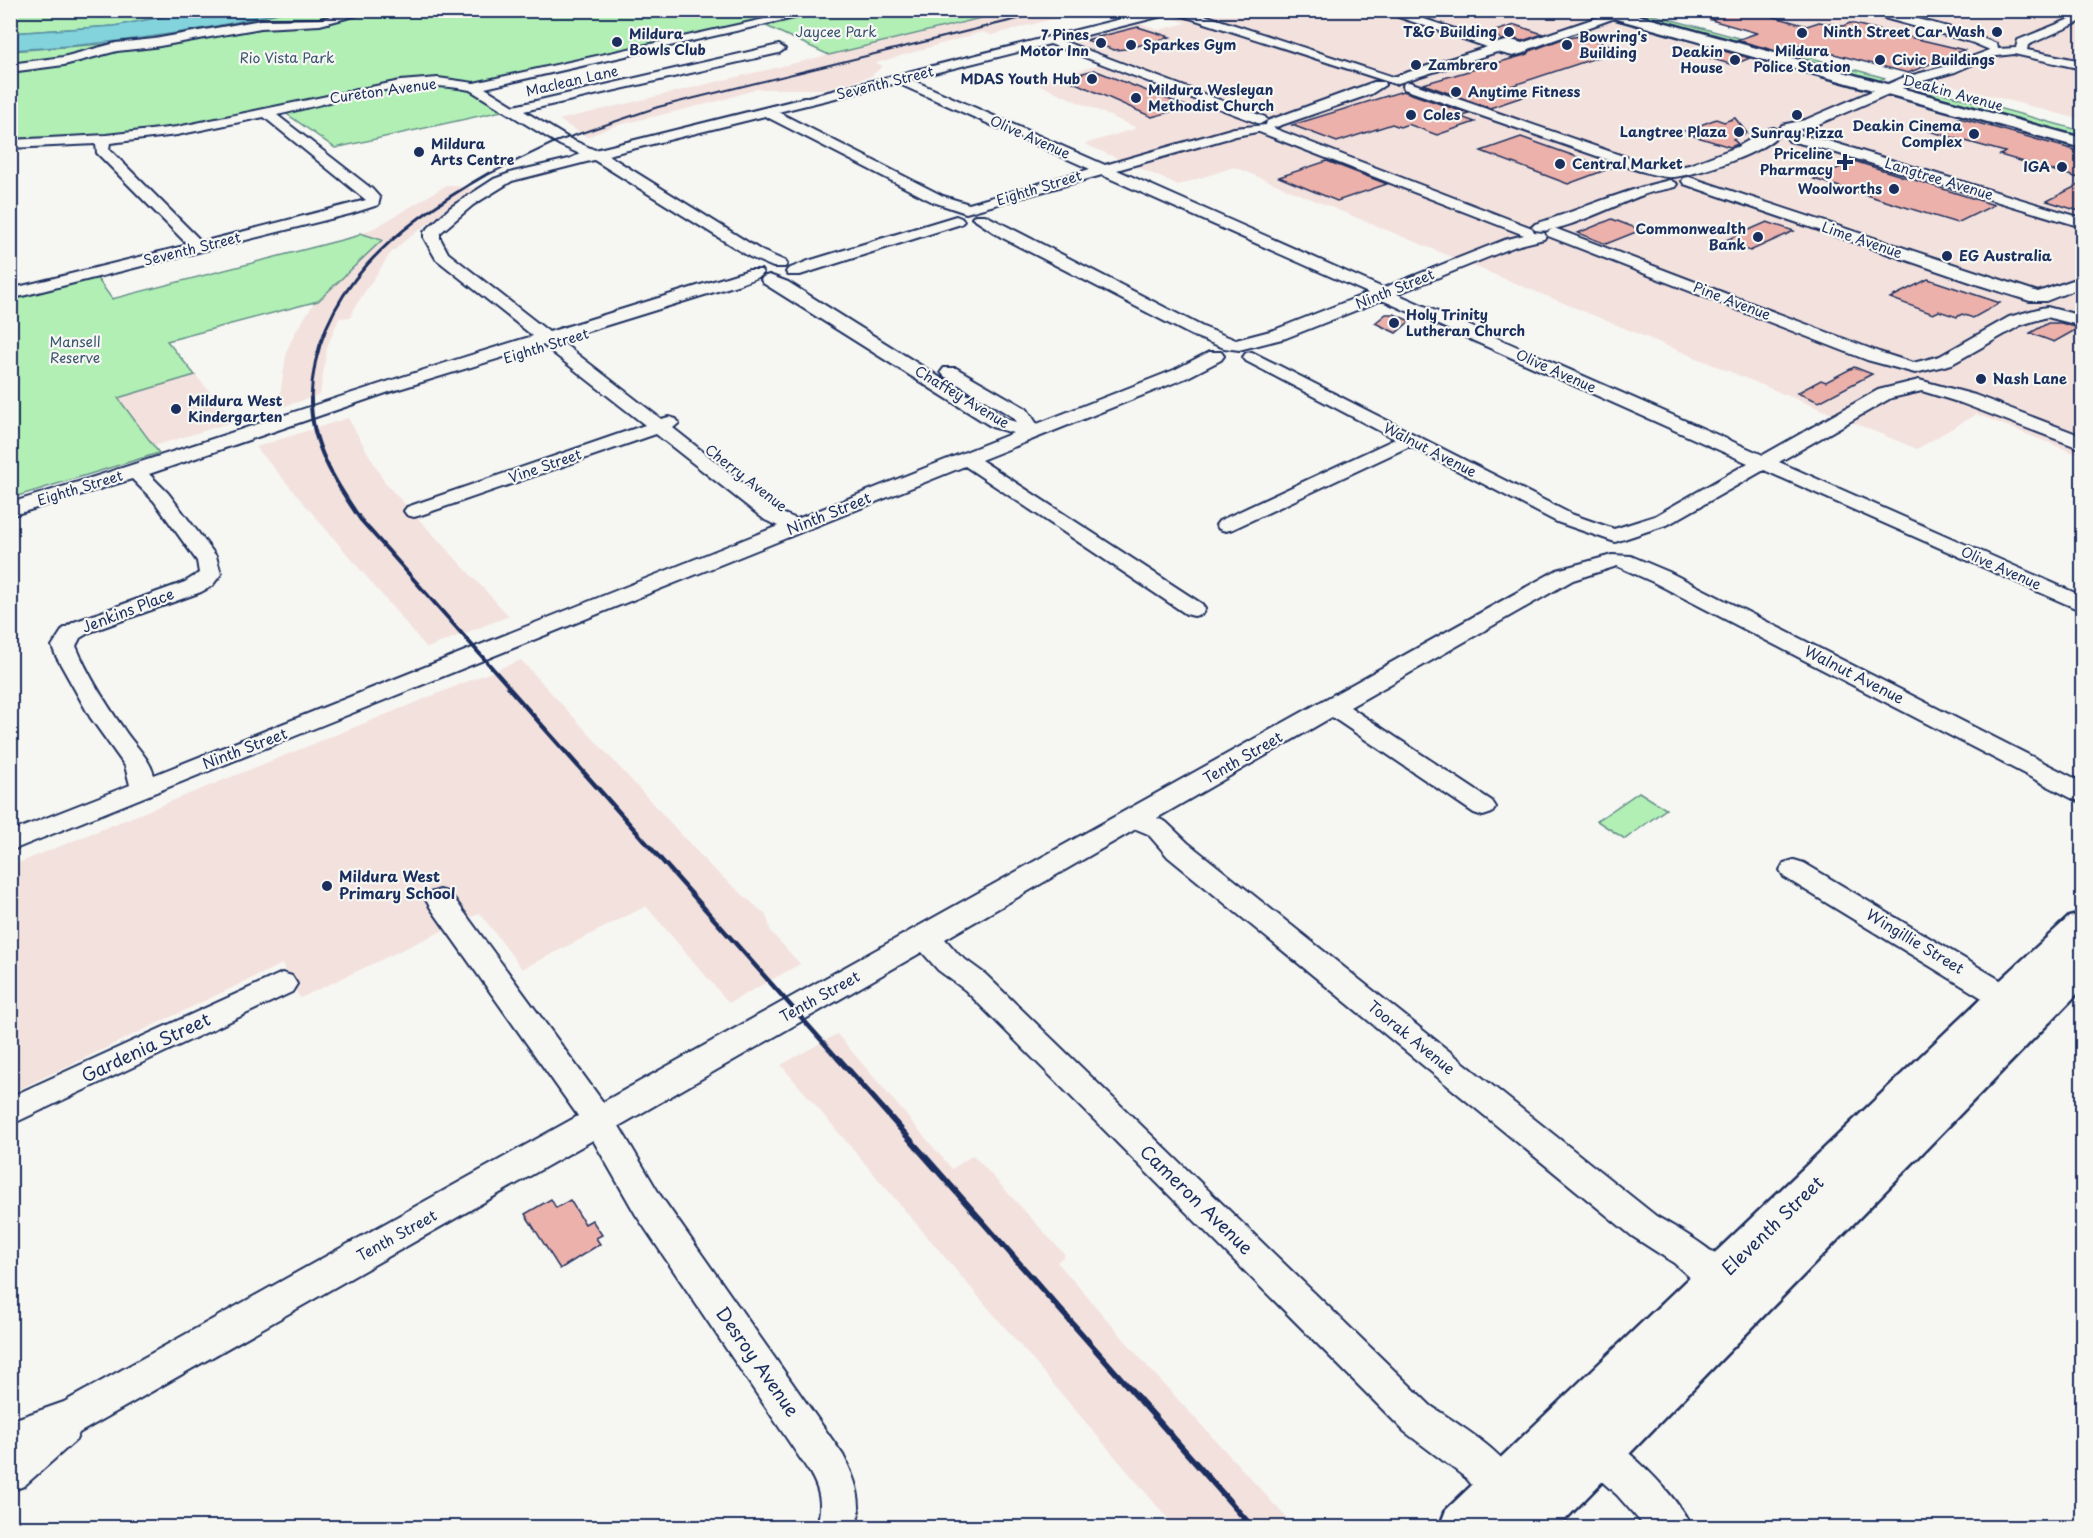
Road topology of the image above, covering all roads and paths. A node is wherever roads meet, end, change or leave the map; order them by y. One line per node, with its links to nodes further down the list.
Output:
1 (372, 10): 18 (street)
2 (823, 10): 16 (street, Cureton Avenue)
3 (1175, 10): 12 (street, Seventh Street); 21 (street, Lime Avenue)
4 (1383, 10): 13 (street)
5 (1392, 10): 13 (street)
6 (1600, 10): 10 (main road, Deakin Avenue)
7 (1649, 10): 23 (main road, Deakin Avenue)
8 (1860, 10): 14 (street)
9 (2064, 10): 11 (street)
10 (1624, 13): 13 (street, Eighth Street); 23 (main road, Deakin Avenue)
11 (2082, 14): 14 (street, Ninth Street)
12 (1053, 44): 20 (street, Seventh Street); 27 (street, Pine Avenue)
13 (1508, 47): 21 (street, Eighth Street)
14 (2006, 48): 17 (street); 23 (street, Ninth Street)
15 (778, 49): 19 (street, Maclean Lane)
16 (642, 50): 19 (street); 22 (street, Cureton Avenue)
17 (2082, 65)
18 (10, 68)
19 (681, 70): 24 (street, Maclean Lane)
20 (905, 78): 26 (street, Seventh Street); 37 (street, Olive Avenue)
21 (1393, 84): 27 (street, Eighth Street); 38 (street, Lime Avenue)
22 (474, 87): 24 (street, Chaffey Avenue); 25 (street, Cureton Avenue)
23 (1903, 87): 28 (main road, Deakin Avenue); 29 (street, Ninth Street); 32 (main road, Deakin Avenue)
24 (513, 110): 36 (street, Chaffey Avenue)
25 (267, 112): 30 (street, Cureton Avenue); 43 (street, Seventh Street)
26 (764, 113): 36 (street, Seventh Street); 39 (street, Walnut Avenue)
27 (1255, 124): 37 (street, Eighth Street); 42 (street, Pine Avenue)
28 (2082, 128)
29 (1792, 134): 38 (street, Ninth Street); 40 (street, Langtree Avenue)
30 (104, 141): 31 (street, Cureton Avenue); 43 (street)
31 (75, 142): 34 (street, Cureton Avenue); 35 (street)
32 (2082, 143)
33 (10, 144): 34 (street, Cureton Avenue)
34 (28, 144): 35 (street)
35 (10, 156)
36 (586, 158): 41 (street, Chaffey Avenue); 54 (street, Cherry Avenue)
37 (1113, 169): 39 (street, Eighth Street); 47 (street, Olive Avenue)
38 (1672, 179): 42 (street, Ninth Street); 49 (street, Lime Avenue)
39 (964, 215): 44 (street, Eighth Street); 55 (street, Walnut Avenue)
40 (2082, 222)
41 (706, 230): 44 (street, Chaffey Avenue); 45 (street, Chaffey Avenue)
42 (1540, 232): 47 (street, Ninth Street); 57 (street, Pine Avenue)
43 (199, 247): 48 (street, Seventh Street)
44 (787, 269): 45 (street, Eighth Street); 51 (street, Chaffey Avenue)
45 (761, 276): 53 (street, Chaffey Avenue); 54 (street, Eighth Street)
46 (2078, 285): 49 (street)
47 (1389, 291): 55 (street, Ninth Street); 66 (street, Olive Avenue)
48 (10, 294)
49 (2043, 305): 50 (street, Lime Avenue); 52 (street, Lime Avenue); 57 (street)
50 (2082, 315)
51 (862, 317): 53 (street); 56 (street, Chaffey Avenue)
52 (2082, 321)
53 (842, 323): 58 (street, Chaffey Avenue)
54 (558, 338): 59 (street, Cherry Avenue); 60 (street, Eighth Street)
55 (1233, 355): 61 (street, Ninth Street); 63 (street, Walnut Avenue)
56 (950, 371): 58 (street); 61 (street, Chaffey Avenue)
57 (1918, 377): 62 (street, Pine Avenue); 64 (street, Pine Avenue); 66 (street)
58 (929, 379): 61 (street, Chaffey Avenue)
59 (666, 424): 70 (street, Vine Street); 73 (street, Cherry Avenue)
60 (252, 432): 67 (street, Eighth Street); 68 (street, Eighth Street)
61 (1033, 433): 65 (street, Ninth Street)
62 (2082, 437)
63 (1406, 441): 72 (street); 74 (street, Walnut Avenue); 75 (street, Walnut Avenue)
64 (2082, 442)
65 (967, 459): 73 (street, Ninth Street); 80 (street)
66 (1768, 460): 71 (street); 78 (street, Olive Avenue); 79 (street, Olive Avenue)
67 (140, 470): 69 (street, Eighth Street); 83 (street, Jenkins Place)
68 (10, 503)
69 (10, 510)
70 (414, 511)
71 (1662, 520): 74 (street); 76 (street)
72 (1226, 525)
73 (797, 526): 83 (street, Ninth Street)
74 (1612, 536): 75 (street); 76 (street, Walnut Avenue)
75 (1590, 547): 76 (street, Walnut Avenue); 77 (street, Tenth Street)
76 (1628, 556): 77 (street, Tenth Street); 82 (street, Walnut Avenue); 84 (street, Walnut Avenue)
77 (1565, 574): 81 (street, Tenth Street)
78 (2082, 594)
79 (2082, 604)
80 (1194, 609)
81 (1333, 706): 85 (street); 86 (street, Tenth Street)
82 (2082, 782)
83 (141, 784): 87 (street, Ninth Street); 88 (street, Ninth Street)
84 (2082, 793)
85 (1483, 807)
86 (1136, 819): 92 (street, Tenth Street); 98 (street, Toorak Avenue)
87 (10, 832)
88 (10, 842)
89 (1794, 870): 95 (street, Wingillie Street)
90 (440, 900): 97 (street, Desroy Avenue)
91 (2082, 927): 95 (main road)
92 (928, 937): 97 (street, Tenth Street); 103 (street, Cameron Avenue)
93 (2082, 966): 95 (main road)
94 (282, 984): 96 (street, Gardenia Street)
95 (2020, 1007): 98 (main road)
96 (10, 1112)
97 (591, 1126): 99 (street, Tenth Street); 104 (street, Desroy Avenue)
98 (1722, 1292): 101 (main road)
99 (75, 1417): 100 (street, Tenth Street); 102 (street, Tenth Street)
100 (10, 1440)
101 (1583, 1448): 103 (main road); 105 (street); 106 (street)
102 (10, 1472)
103 (1501, 1514)
104 (836, 1527)
105 (1667, 1527)
106 (1672, 1527)

